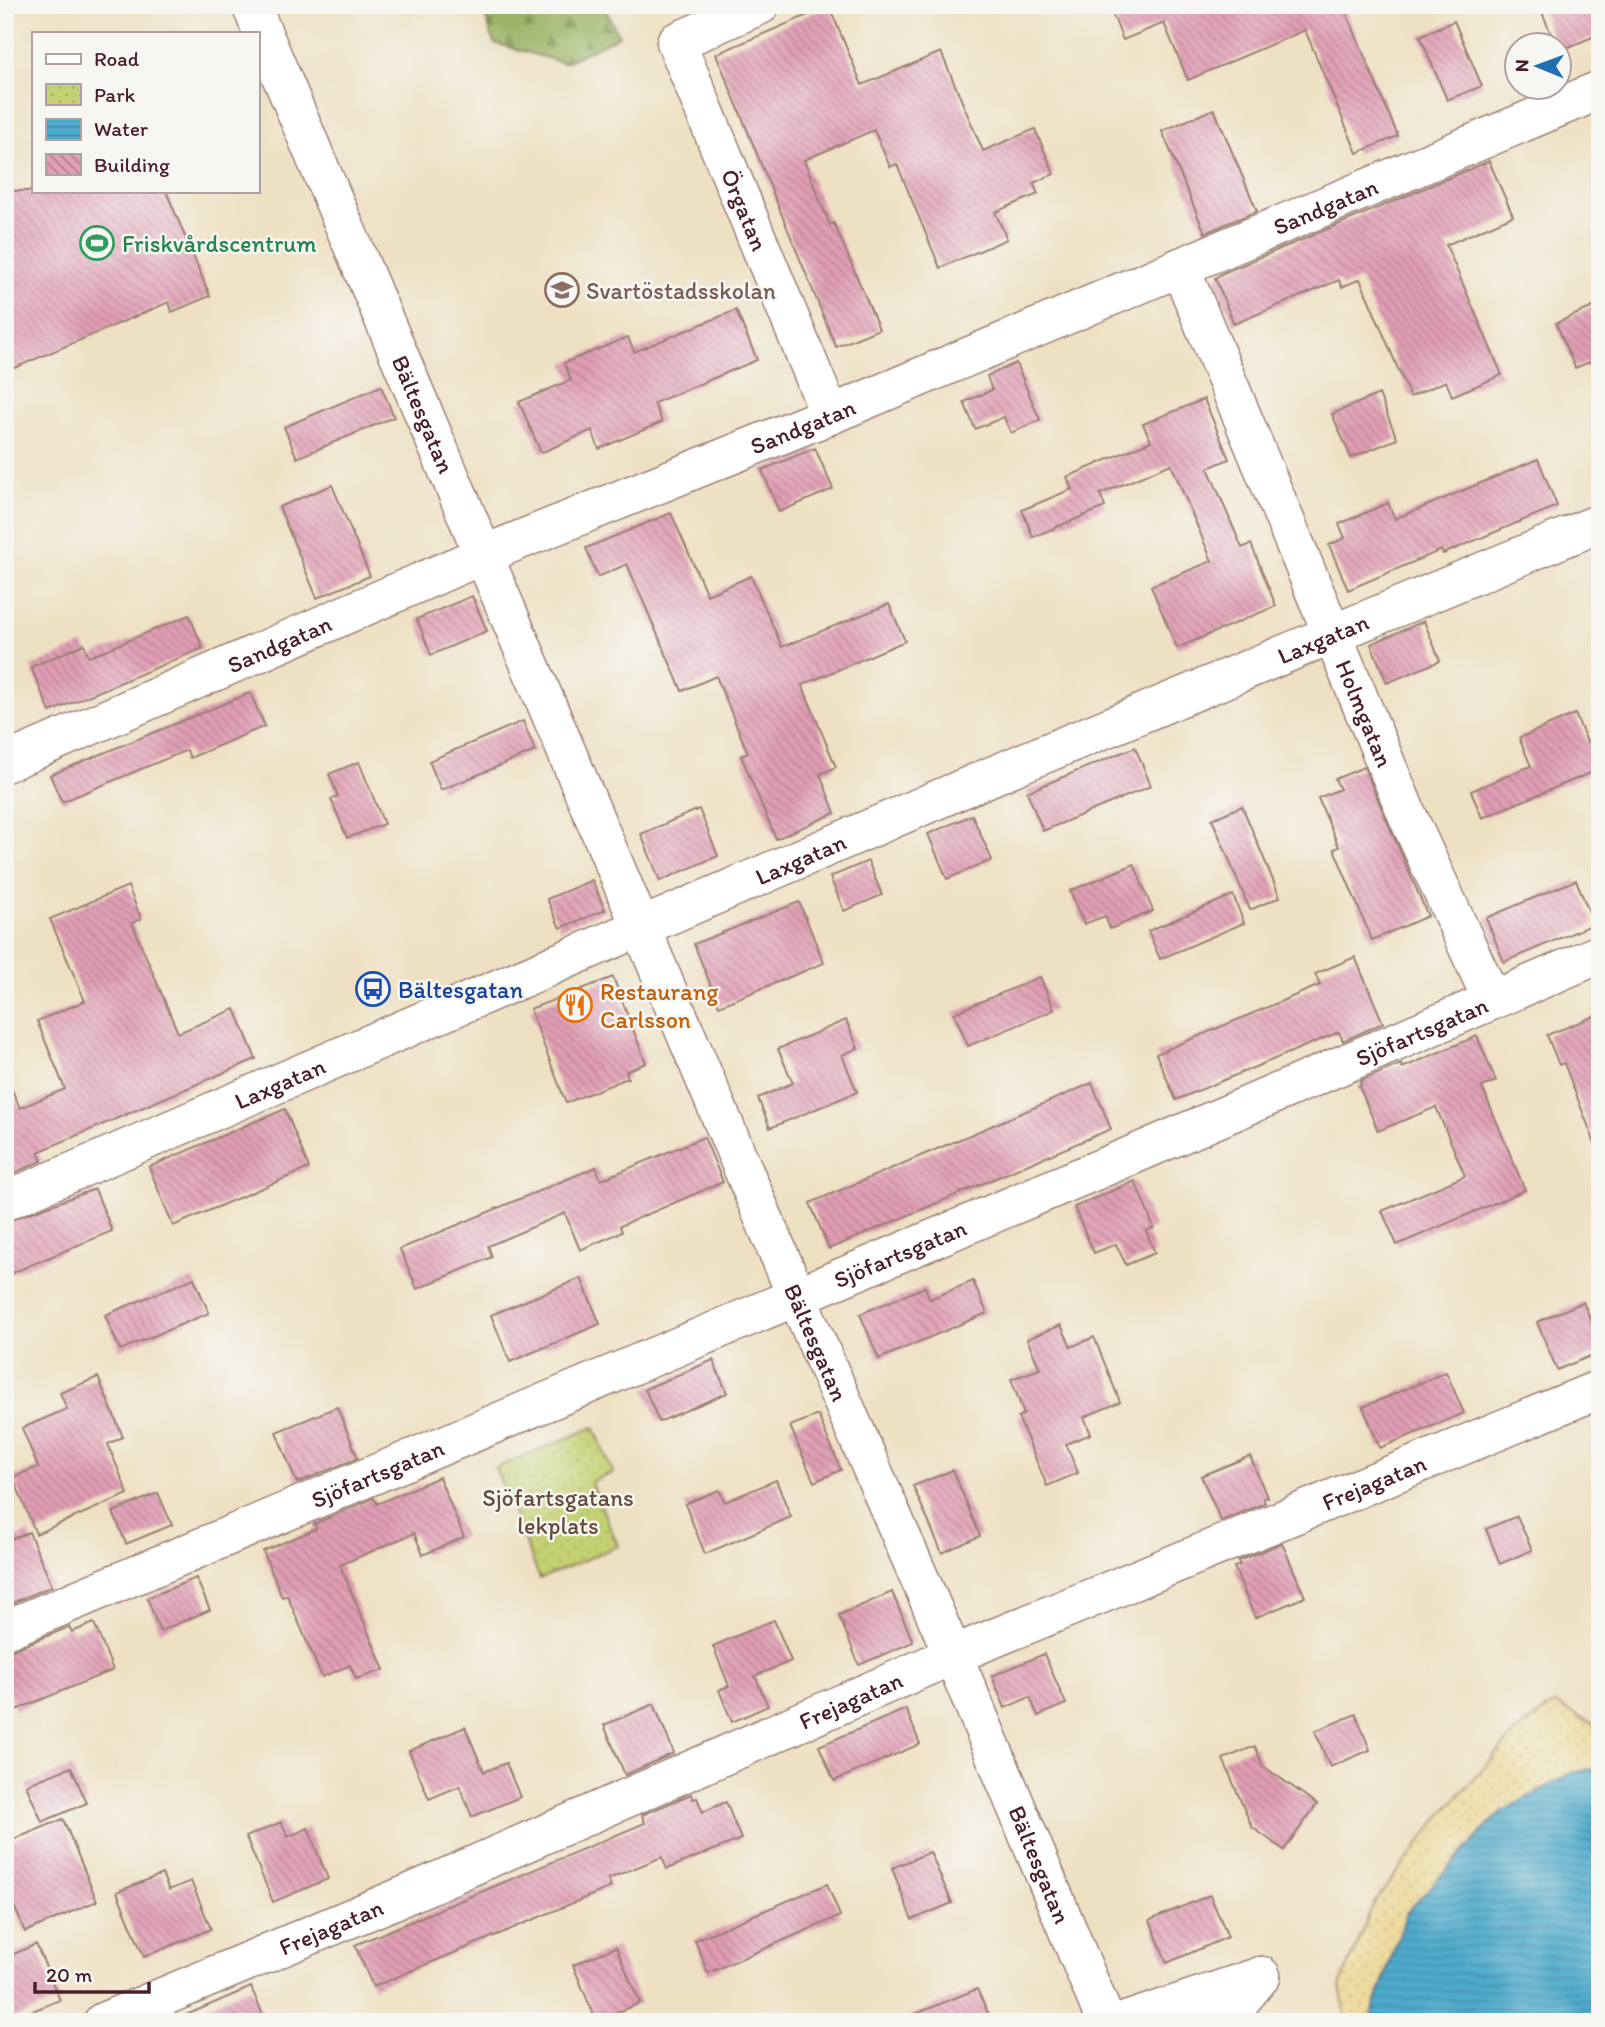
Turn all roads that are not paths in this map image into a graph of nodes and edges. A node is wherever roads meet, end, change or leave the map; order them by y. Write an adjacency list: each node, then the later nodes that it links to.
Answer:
1 (251, 5): 7 (street, Bältesgatan)
2 (760, 5): 5 (street, Örgatan)
3 (1600, 90): 4 (street, Sandgatan)
4 (1180, 267): 5 (street, Sandgatan); 8 (street, Holmgatan)
5 (830, 415): 7 (street, Sandgatan)
6 (1600, 523): 8 (street, Laxgatan)
7 (485, 554): 9 (street, Sandgatan); 10 (street, Bältesgatan)
8 (1333, 634): 10 (street, Laxgatan); 12 (street, Holmgatan)
9 (5, 763)
10 (642, 928): 13 (street, Laxgatan); 14 (street, Bältesgatan)
11 (1600, 954): 12 (street, Sjöfartsgatan)
12 (1492, 1000): 14 (street, Sjöfartsgatan)
13 (5, 1201)
14 (797, 1297): 16 (street, Sjöfartsgatan); 17 (street, Bältesgatan)
15 (1600, 1389): 17 (street, Frejagatan)
16 (5, 1630)
17 (953, 1655): 18 (street, Frejagatan); 19 (street, Bältesgatan)
18 (103, 2022)
19 (1106, 2022)
20 (1123, 2022): 21 (street)
21 (1223, 2022)

